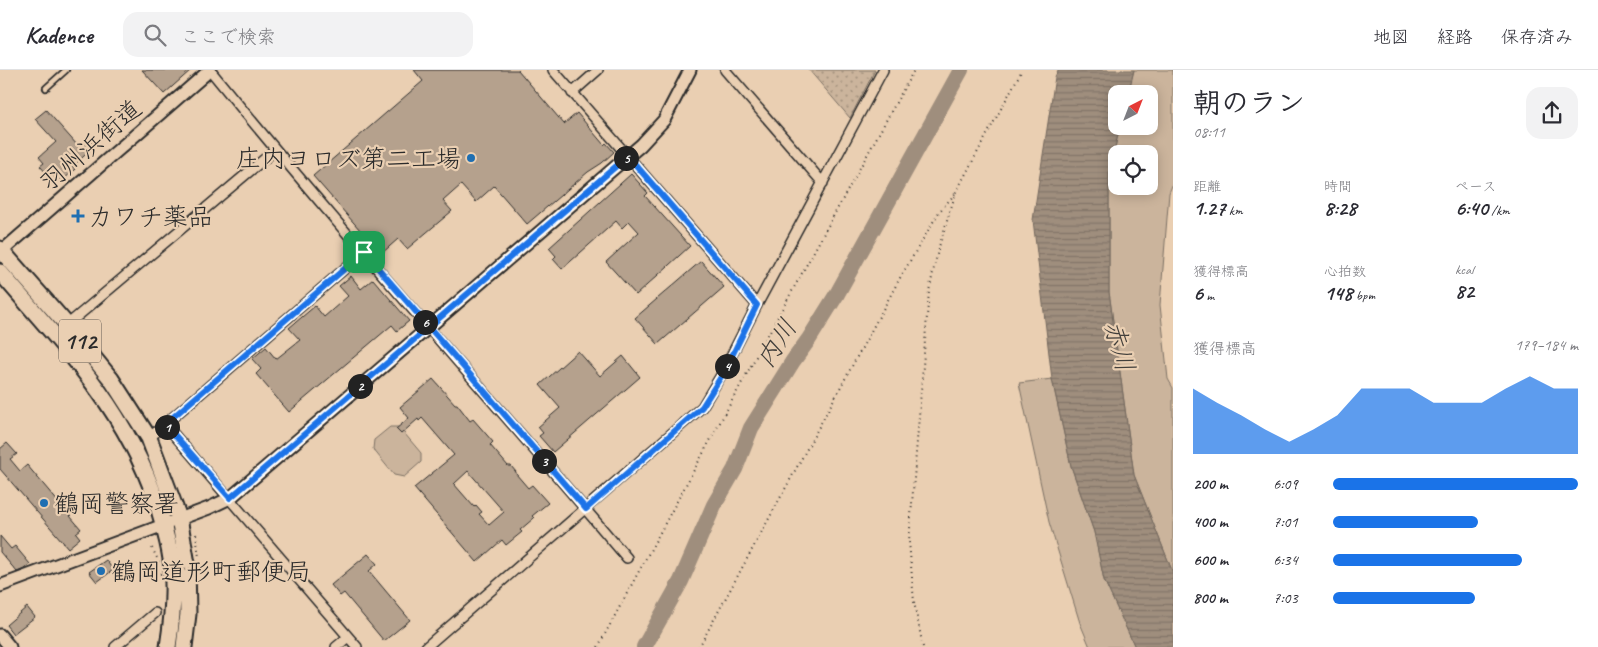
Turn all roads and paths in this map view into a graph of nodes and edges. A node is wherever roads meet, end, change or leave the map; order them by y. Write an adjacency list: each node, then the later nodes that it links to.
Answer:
1 (66, 70): 10 (lane)
2 (210, 70): 12 (street); 16 (street, 羽州浜街道)
3 (553, 70): 11 (street)
4 (598, 70): 11 (street)
5 (690, 70): 13 (street)
6 (725, 70): 14 (street)
7 (883, 70): 14 (street)
8 (914, 70): 46 (path)
9 (1022, 70): 15 (path)
10 (46, 88)
11 (572, 93): 13 (street)
12 (275, 150): 17 (street); 20 (street)
13 (628, 156): 19 (street); 21 (street)
14 (823, 183): 19 (street)
15 (956, 192): 47 (path); 48 (path)
16 (1, 251): 20 (highway, 112)
17 (364, 252): 21 (street); 22 (street)
18 (0, 272): 27 (highway, 112)
19 (757, 305): 25 (street)
20 (68, 326): 23 (highway, 112)
21 (429, 327): 24 (street); 25 (street)
22 (165, 424): 23 (street); 24 (street)
23 (149, 438): 26 (highway, 112)
24 (230, 498): 26 (street); 38 (street)
25 (586, 509): 30 (street); 45 (street)
26 (179, 518): 27 (street); 42 (highway, 112)
27 (163, 524): 35 (street); 41 (highway, 112)
28 (196, 534): 31 (path)
29 (152, 548): 32 (path)
30 (627, 558)
31 (199, 559)
32 (159, 563)
33 (200, 567): 34 (path, bridge)
34 (160, 569)
35 (0, 586)
36 (155, 613): 40 (street)
37 (0, 635): 39 (street)
38 (348, 637): 43 (street); 44 (street)
39 (10, 647)
40 (115, 647)
41 (168, 647)
42 (184, 647)
43 (336, 647)
44 (357, 647)
45 (426, 647)
46 (598, 647)
47 (699, 647)
48 (923, 647)

